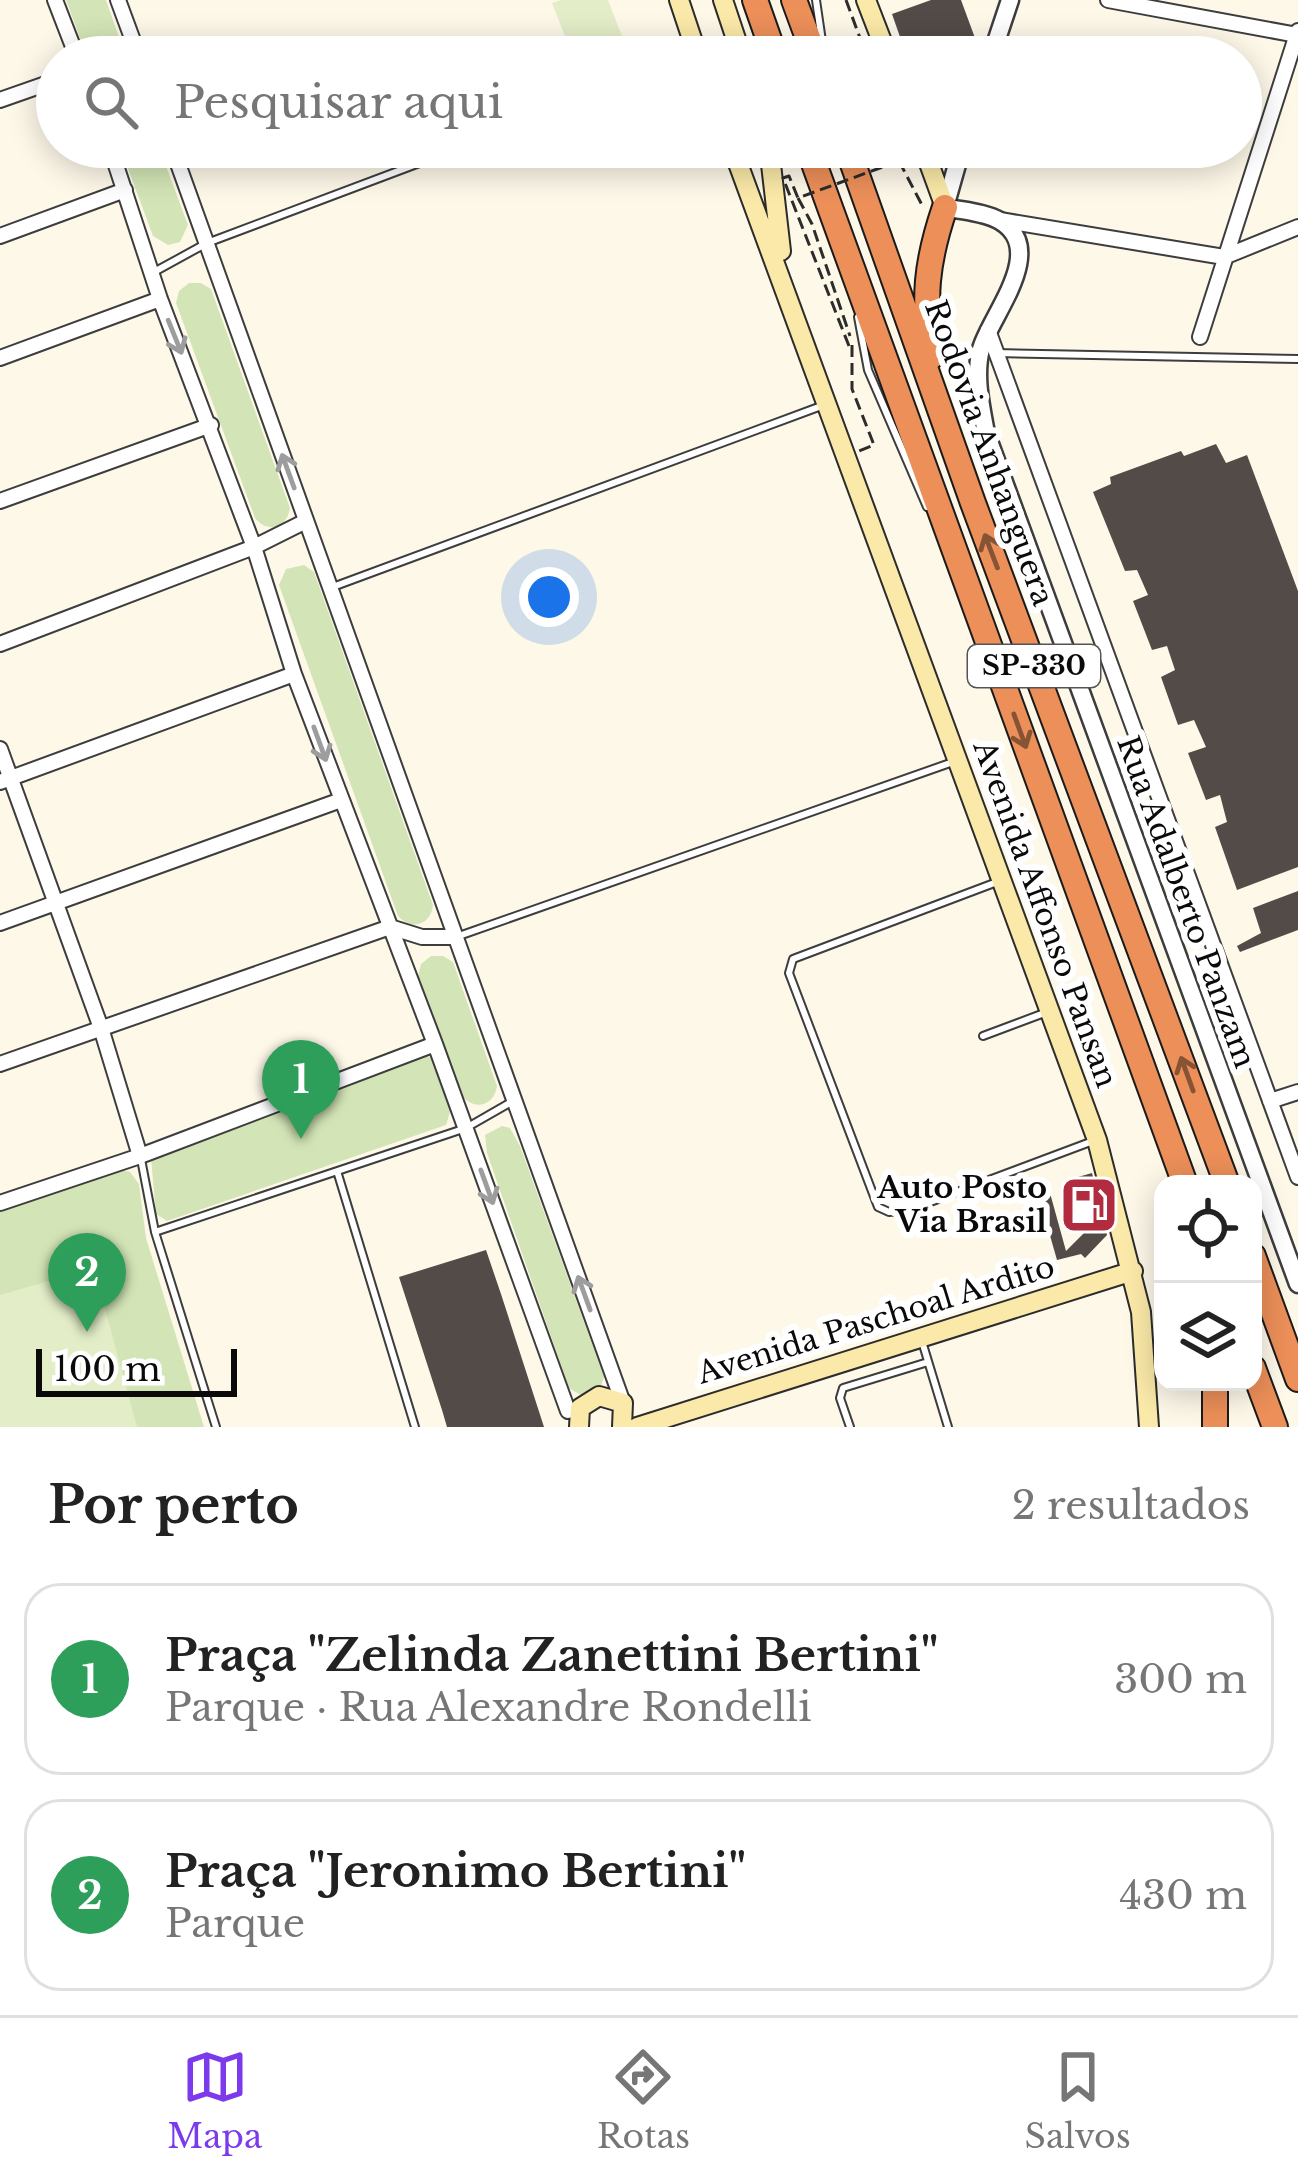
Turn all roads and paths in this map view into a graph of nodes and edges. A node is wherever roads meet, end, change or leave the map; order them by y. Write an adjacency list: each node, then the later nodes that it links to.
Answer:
1 (55, 0): 13 (street)
2 (118, 0): 14 (street)
3 (679, 0): 15 (main road)
4 (723, 0): 16 (main road)
5 (755, 0): 17 (highway)
6 (794, 0): 18 (highway)
7 (816, 0): 19 (lane)
8 (846, 0): 20 (path)
9 (866, 0): 21 (main road)
10 (1010, 0): 22 (street)
11 (1108, 0): 12 (street)
12 (1298, 33): 25 (street)
13 (69, 36)
14 (131, 36)
15 (691, 36)
16 (730, 36)
17 (768, 36)
18 (807, 36)
19 (822, 36)
20 (860, 36)
21 (880, 36)
22 (998, 36)
23 (36, 87): 24 (street)
24 (0, 100)
25 (1262, 141)
26 (117, 168): 39 (street)
27 (180, 168): 45 (street)
28 (406, 168): 45 (lane)
29 (740, 168): 48 (main road, Avenida Affonso Pansan)
30 (771, 168): 48 (main road, Avenida Affonso Pansan)
31 (816, 168): 88 (highway, SP-330, one-way to 88)
32 (854, 168): 61 (highway, Rodovia Anhanguera / SP-330)
33 (879, 168): 40 (path, bridge)
34 (904, 168): 38 (path)
35 (930, 168): 41 (main road)
36 (956, 168): 41 (street)
37 (1253, 168): 46 (street)
38 (916, 187)
39 (125, 190): 44 (street); 47 (street)
40 (798, 197): 52 (path); 52 (path, bridge)
41 (945, 208): 42 (street); 61 (highway)
42 (998, 220): 46 (street); 50 (street, Rua Adalberto Panzam)
43 (1298, 226): 46 (street)
44 (0, 236)
45 (207, 243): 47 (lane); 62 (street, one-way to 45)
46 (1223, 257): 51 (street)
47 (151, 274): 49 (street)
48 (789, 297): 57 (main road, Avenida Affonso Pansan)
49 (160, 299): 54 (street); 58 (street, one-way to 58)
50 (988, 330): 53 (street); 95 (street, Rua Adalberto Panzam)
51 (1200, 338)
52 (849, 346): 56 (path); 59 (path)
53 (996, 352): 55 (lane); 83 (street)
54 (0, 358)
55 (1298, 359)
56 (859, 369)
57 (828, 404): 59 (main road, Avenida Affonso Pansan); 64 (lane)
58 (211, 425): 60 (street); 63 (street)
59 (846, 456): 68 (main road, Avenida Affonso Pansan)
60 (0, 501)
61 (973, 503): 89 (highway, Rodovia Anhanguera / SP-330, one-way to 61)
62 (306, 521): 63 (street); 64 (street)
63 (254, 547): 65 (street); 66 (street)
64 (329, 588): 75 (street)
65 (0, 644)
66 (294, 674): 69 (street); 70 (street, one-way to 70)
67 (0, 748): 69 (street)
68 (956, 761): 71 (main road, Avenida Affonso Pansan); 75 (lane)
69 (5, 780): 72 (street)
70 (340, 800): 72 (street); 74 (street)
71 (1000, 880): 76 (main road, Avenida Affonso Pansan); 85 (lane)
72 (57, 902): 73 (street); 77 (street)
73 (0, 923)
74 (390, 927): 75 (street); 77 (street); 79 (street)
75 (455, 937): 82 (street)
76 (1049, 1012): 78 (lane); 85 (main road, Avenida Affonso Pansan)
77 (101, 1028): 80 (street); 86 (street)
78 (983, 1036)
79 (435, 1044): 84 (street); 86 (street)
80 (0, 1064)
81 (1298, 1092): 83 (street)
82 (513, 1101): 84 (lane); 101 (street, one-way to 82)
83 (1270, 1101): 90 (street)
84 (466, 1128): 87 (lane); 103 (street, one-way to 103)
85 (1096, 1140): 93 (main road, Avenida Affonso Pansan)
86 (140, 1156): 91 (street); 92 (lane)
87 (337, 1171): 92 (lane); 105 (lane)
88 (1182, 1175)
89 (1224, 1175)
90 (1298, 1177)
91 (0, 1203)
92 (155, 1232): 104 (lane)
93 (1133, 1271): 96 (main road, Avenida Paschoal Ardito); 110 (main road, Avenida Affonso Pansan)
94 (1262, 1281): 98 (highway)
95 (1298, 1284)
96 (921, 1337): 97 (lane); 102 (main road, Avenida Paschoal Ardito)
97 (928, 1362): 108 (lane); 109 (lane)
98 (1298, 1379)
99 (1215, 1391): 111 (highway)
100 (1262, 1391): 112 (highway)
101 (623, 1403): 102 (main road); 103 (main road); 106 (main road)
102 (700, 1407): 107 (main road, Avenida Paschoal Ardito)
103 (573, 1420)
104 (216, 1427)
105 (415, 1427)
106 (622, 1427)
107 (637, 1427)
108 (850, 1427)
109 (948, 1427)
110 (1149, 1427)
111 (1215, 1427)
112 (1275, 1427)

